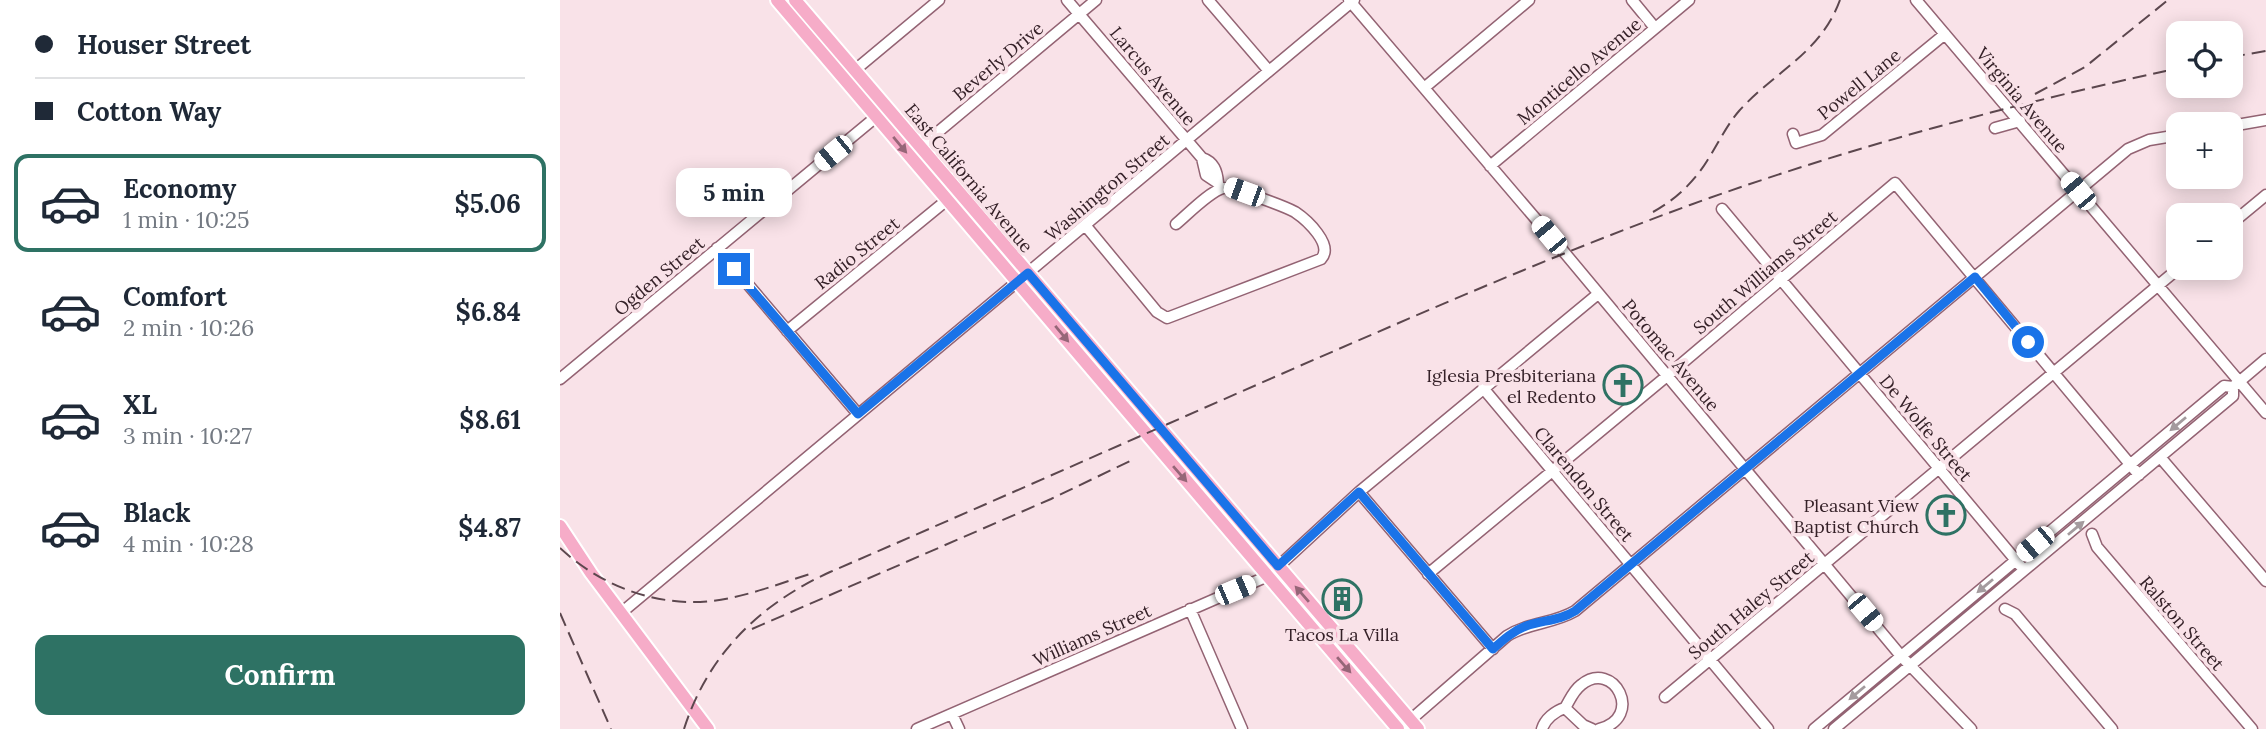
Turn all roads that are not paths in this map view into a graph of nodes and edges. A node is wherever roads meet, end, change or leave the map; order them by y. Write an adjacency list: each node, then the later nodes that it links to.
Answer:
1 (777, 0): 16 (main road, East California Avenue)
2 (789, 0): 14 (main road)
3 (795, 0): 14 (main road, East California Avenue)
4 (939, 0): 18 (street)
5 (1067, 0): 13 (street, Larcus Avenue)
6 (1096, 0): 13 (street, Beverly Drive)
7 (1208, 0): 19 (street)
8 (1530, 0): 20 (street)
9 (1632, 0): 15 (street)
10 (1689, 0): 15 (street, Monticello Avenue)
11 (1916, 0): 17 (street, Virginia Avenue)
12 (1351, 1): 19 (street, Washington Street); 20 (street, Potomac Avenue)
13 (1079, 14): 28 (street, Larcus Avenue); 29 (street, Beverly Drive)
14 (818, 26): 18 (main road, East California Avenue)
15 (1655, 27): 30 (street, Monticello Avenue)
16 (804, 32): 18 (main road); 21 (main road, East California Avenue)
17 (1945, 34): 23 (street, Virginia Avenue); 26 (street, Powell Lane)
18 (855, 70): 29 (main road, East California Avenue)
19 (1269, 71): 28 (street, Washington Street)
20 (1424, 88): 30 (street, Potomac Avenue)
21 (876, 117): 34 (main road, East California Avenue, one-way to 34); 39 (street, Ogden Street)
22 (2266, 120): 24 (street)
23 (2020, 121): 25 (street); 32 (street, Virginia Avenue)
24 (2243, 124)
25 (1995, 128)
26 (1793, 134)
27 (2166, 138): 32 (street)
28 (1187, 140): 31 (street, Larcus Avenue); 38 (street, Washington Street)
29 (920, 147): 40 (main road, East California Avenue)
30 (1490, 166): 46 (street, Potomac Avenue)
31 (1219, 186): 37 (street); 38 (street)
32 (2078, 191): 41 (street); 45 (street, Virginia Avenue)
33 (2266, 195): 36 (street)
34 (947, 200): 44 (main road, East California Avenue); 47 (street, Radio Street)
35 (1722, 209): 42 (street, De Wolfe Street)
36 (2243, 214)
37 (1176, 224)
38 (1085, 225): 40 (street, Washington Street)
39 (717, 248): 47 (street); 52 (street, Ogden Street)
40 (1028, 273): 44 (street, Washington Street); 69 (main road, East California Avenue)
41 (1975, 277): 42 (street, South Williams Street); 49 (street); 50 (street)
42 (1781, 279): 50 (street, De Wolfe Street); 51 (street, South Williams Street)
43 (2166, 279): 45 (street, South Haley Street)
44 (1017, 282): 56 (street, Washington Street); 72 (main road, East California Avenue, one-way to 72)
45 (2158, 285): 49 (street, South Haley Street); 53 (street, Virginia Avenue)
46 (1598, 294): 51 (street, Potomac Avenue); 54 (street, Williams Street)
47 (787, 331): 56 (street)
48 (2266, 359): 53 (street)
49 (2054, 372): 58 (street); 59 (street, South Haley Street)
50 (1860, 373): 59 (street, De Wolfe Street); 60 (street)
51 (1667, 376): 60 (street, Potomac Avenue); 61 (street, South Williams Street)
52 (560, 379)
53 (2236, 384): 55 (street, Virginia Avenue); 57 (street); 58 (street, one-way to 58)
54 (1483, 388): 61 (street, Clarendon Street); 63 (street, Williams Street)
55 (2266, 412)
56 (858, 414): 76 (street, Washington Street)
57 (2160, 457): 62 (street); 73 (street)
58 (2130, 464): 62 (street); 66 (street)
59 (1939, 468): 66 (street, De Wolfe Street); 67 (street, South Haley Street)
60 (1746, 469): 67 (street, Potomac Avenue); 68 (street)
61 (1552, 470): 68 (street, Clarendon Street); 71 (street, South Williams Street)
62 (2139, 475): 70 (street, one-way to 62)
63 (1359, 492): 69 (street, Williams Street); 71 (street)
64 (560, 526): 76 (main road)
65 (2092, 534): 98 (street, Ralston Street)
66 (2016, 560): 70 (street, De Wolfe Street); 78 (street, one-way to 78)
67 (1825, 564): 78 (street, Potomac Avenue); 79 (street, South Haley Street)
68 (1631, 565): 77 (street); 79 (street, Clarendon Street)
69 (1278, 566): 72 (street, Williams Street); 85 (main road, East California Avenue, one-way to 69)
70 (2025, 570): 80 (street)
71 (1428, 573): 77 (street)
72 (1268, 576): 74 (street, Williams Street); 85 (main road, East California Avenue, one-way to 85)
73 (2266, 581)
74 (1190, 609): 83 (street, Williams Street); 89 (street)
75 (2005, 609): 97 (street)
76 (621, 612): 86 (main road)
77 (1493, 649): 85 (street)
78 (1901, 656): 80 (street, Potomac Avenue); 84 (street, one-way to 84)
79 (1710, 660): 81 (street, South Haley Street); 93 (street, Clarendon Street)
80 (1910, 666): 95 (street); 96 (street, Potomac Avenue)
81 (1665, 697)
82 (1565, 708): 90 (street); 91 (street); 92 (street)
83 (952, 714): 87 (street, Williams Street); 88 (street)
84 (1827, 718): 94 (street); 95 (street)
85 (1406, 727)
86 (708, 729)
87 (917, 729)
88 (959, 729)
89 (1242, 729)
90 (1542, 729)
91 (1592, 729)
92 (1600, 729)
93 (1768, 729)
94 (1814, 729)
95 (1835, 729)
96 (1971, 729)
97 (2112, 729)
98 (2252, 729)

